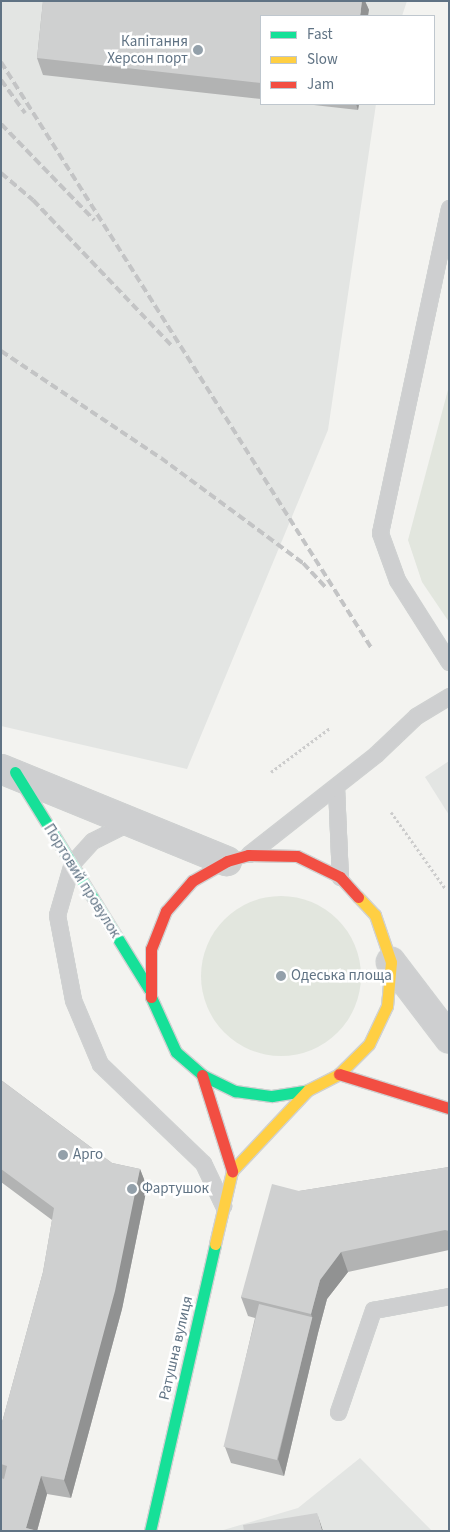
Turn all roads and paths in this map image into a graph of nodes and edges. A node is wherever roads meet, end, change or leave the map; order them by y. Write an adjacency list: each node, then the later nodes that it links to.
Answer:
1 (449, 208): 2 (lane)
2 (449, 662)
3 (449, 696): 7 (lane)
4 (330, 728): 6 (path)
5 (8, 771): 9 (street, Портовий провулок); 11 (street, Портовий провулок)
6 (271, 772)
7 (336, 787): 10 (lane); 12 (lane)
8 (392, 812): 13 (path)
9 (134, 820): 10 (street, Портовий провулок); 11 (lane)
10 (237, 858): 12 (street); 15 (street)
11 (72, 863): 15 (street, Портовий провулок); 22 (lane)
12 (340, 876): 14 (street)
13 (445, 888)
14 (390, 962): 16 (street); 17 (street)
15 (149, 989): 18 (street)
16 (449, 1038)
17 (339, 1074): 19 (street); 20 (street)
18 (202, 1075): 19 (street); 21 (street)
19 (308, 1090): 21 (street)
20 (449, 1108)
21 (232, 1171): 22 (street, Ратушна вулиця)
22 (224, 1206): 25 (street, Ратушна вулиця)
23 (449, 1296): 24 (lane)
24 (338, 1412)
25 (150, 1531)

